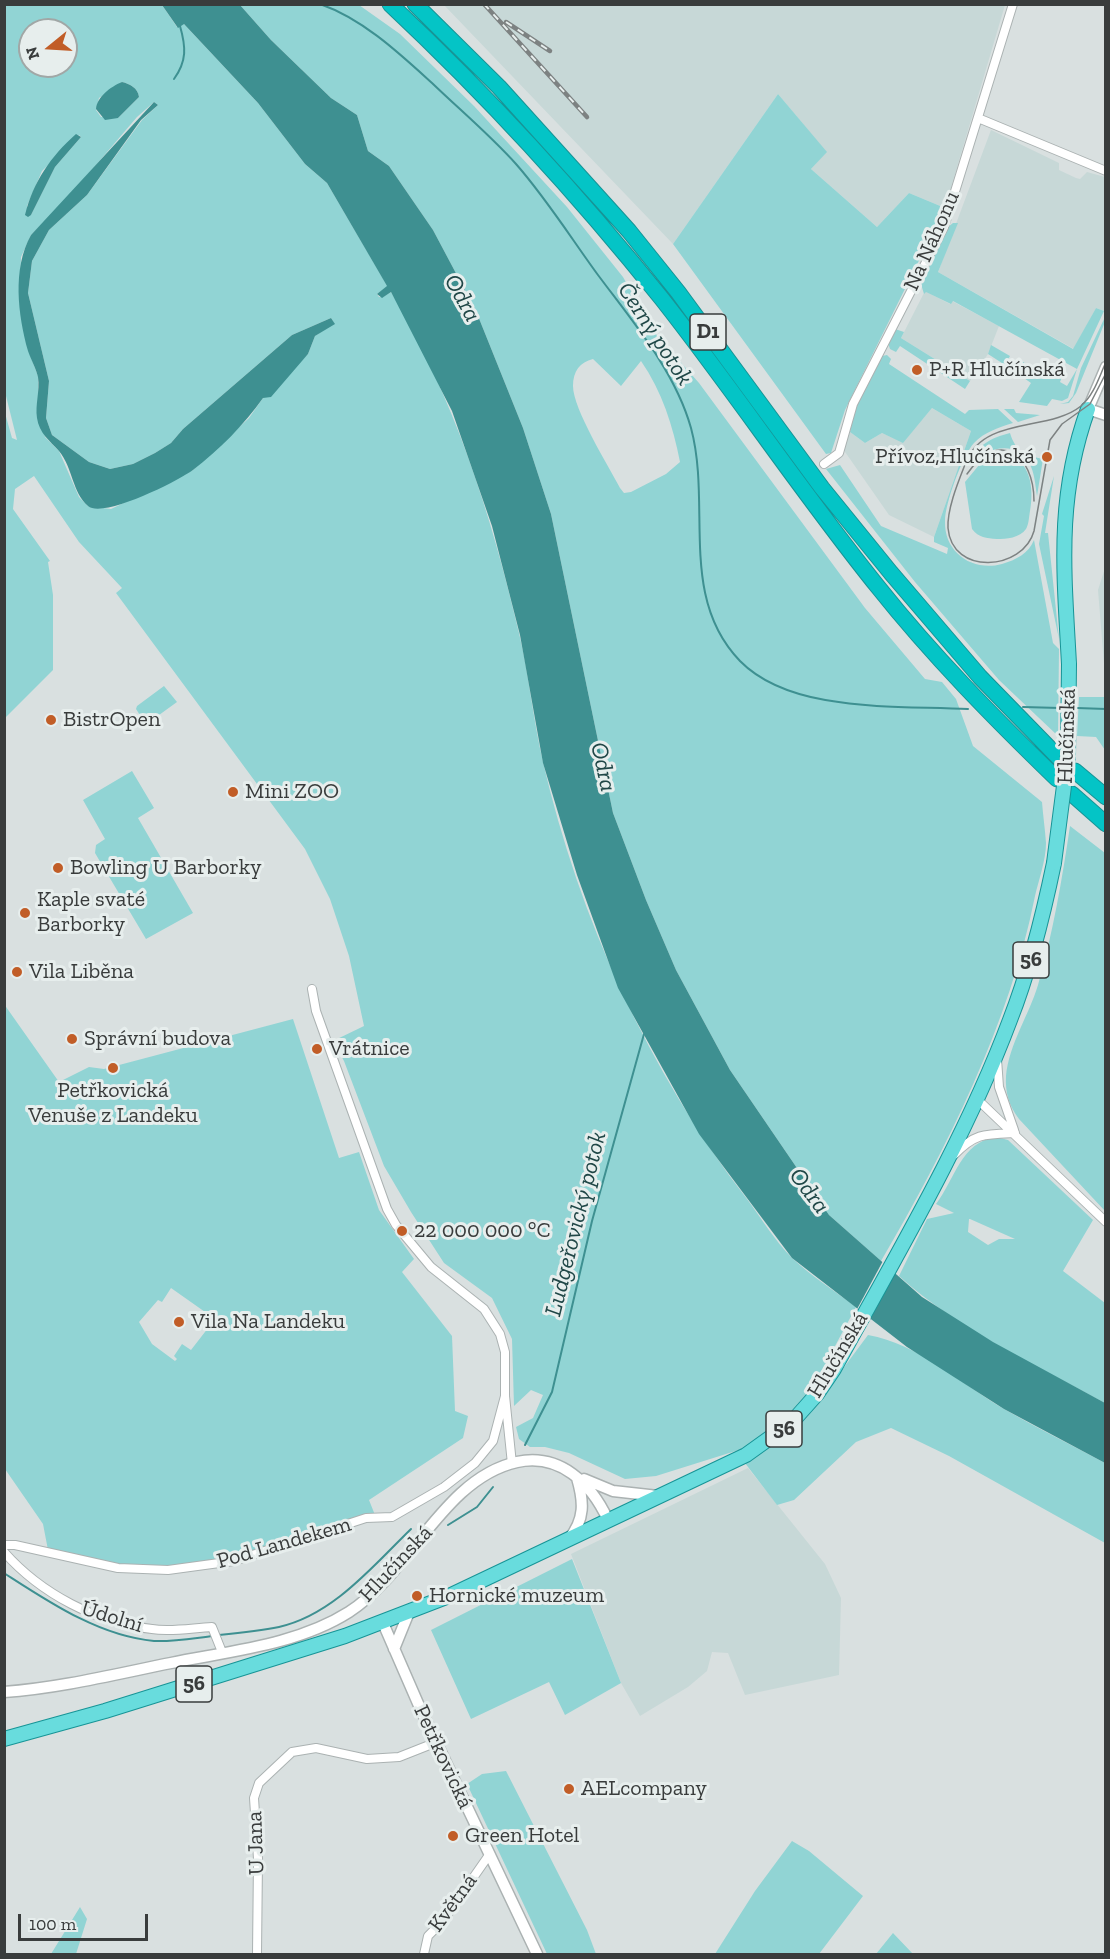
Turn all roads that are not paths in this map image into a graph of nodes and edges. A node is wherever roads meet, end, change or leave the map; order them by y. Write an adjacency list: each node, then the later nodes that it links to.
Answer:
1 (390, 4): 11 (highway, D1)
2 (415, 4): 10 (highway, D1)
3 (1013, 4): 4 (street, Na Náhonu)
4 (978, 118): 5 (street); 9 (street, Na Náhonu)
5 (1106, 171)
6 (1106, 367): 7 (street, Hlučínská)
7 (1088, 409): 8 (street); 17 (main road, Hlučínská / 56, bridge)
8 (1106, 416)
9 (824, 464)
10 (1058, 757)
11 (1057, 779)
12 (1106, 793): 14 (highway)
13 (1072, 794): 15 (highway)
14 (1106, 798)
15 (1106, 824)
16 (312, 989): 22 (street, Pod Landekem)
17 (997, 1054): 18 (main road, Hlučínská / 56); 19 (street)
18 (977, 1099): 19 (street); 20 (main road, Hlučínská / 56)
19 (1015, 1133): 20 (street); 21 (street)
20 (942, 1166): 25 (main road, Hlučínská / 56)
21 (1106, 1222)
22 (505, 1396): 23 (street, Pod Landekem); 28 (street, Pod Landekem)
23 (512, 1464): 24 (street, Hlučínská); 33 (street, Hlučínská)
24 (576, 1475): 25 (street); 26 (street, Hlučínská); 27 (street)
25 (661, 1496): 26 (main road, Hlučínská / 56)
26 (608, 1520): 27 (main road, Hlučínská / 56)
27 (568, 1540): 30 (main road, Hlučínská / 56)
28 (4, 1545)
29 (4, 1552): 33 (street, Údolní)
30 (409, 1612): 31 (main road, 56); 32 (street)
31 (383, 1623): 32 (street, Petřkovická); 35 (main road, 56)
32 (394, 1649): 36 (street, Petřkovická)
33 (222, 1652): 34 (street, Hlučínská)
34 (4, 1692)
35 (4, 1739)
36 (437, 1742): 37 (street, Petřkovická); 38 (street, U Jana)
37 (489, 1855): 39 (street, Květná); 40 (street, Petřkovická)
38 (257, 1954)
39 (424, 1954)
40 (537, 1954)

